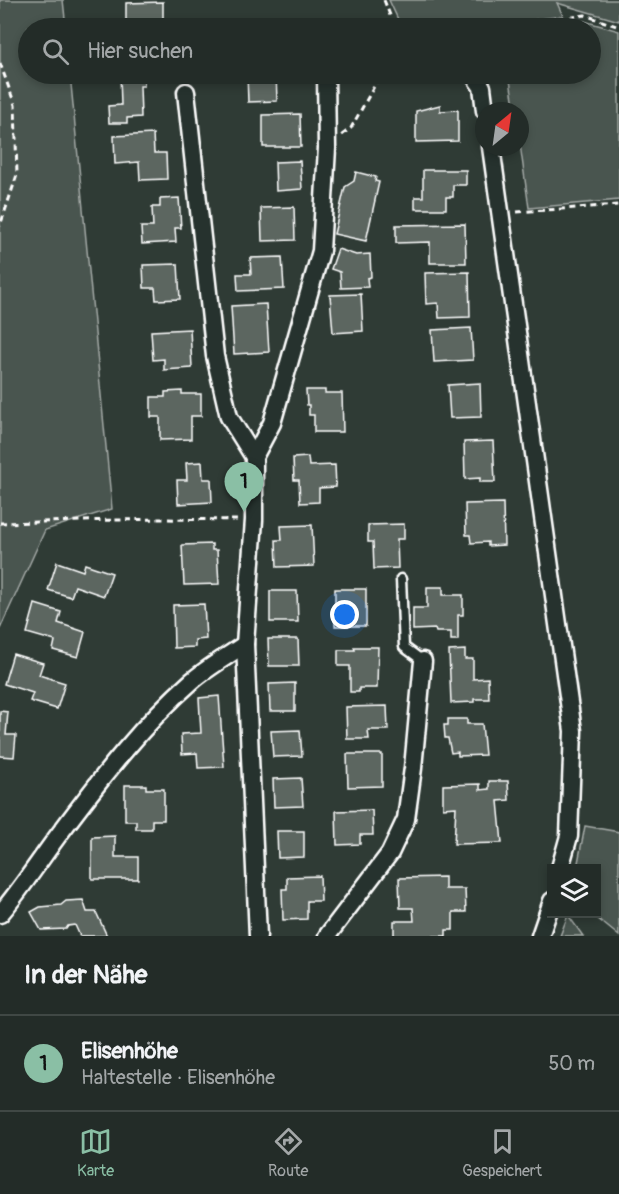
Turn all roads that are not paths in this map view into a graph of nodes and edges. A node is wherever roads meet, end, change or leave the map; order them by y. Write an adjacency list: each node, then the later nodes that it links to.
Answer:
1 (326, 84): 6 (street)
2 (480, 84): 4 (street)
3 (186, 92): 6 (street)
4 (484, 102)
5 (492, 156): 10 (street)
6 (254, 457): 8 (street)
7 (401, 579): 9 (lane)
8 (245, 644): 11 (street); 13 (street)
9 (423, 661): 14 (street)
10 (561, 864)
11 (0, 914)
12 (547, 916): 15 (street)
13 (258, 936)
14 (327, 936)
15 (540, 936)

